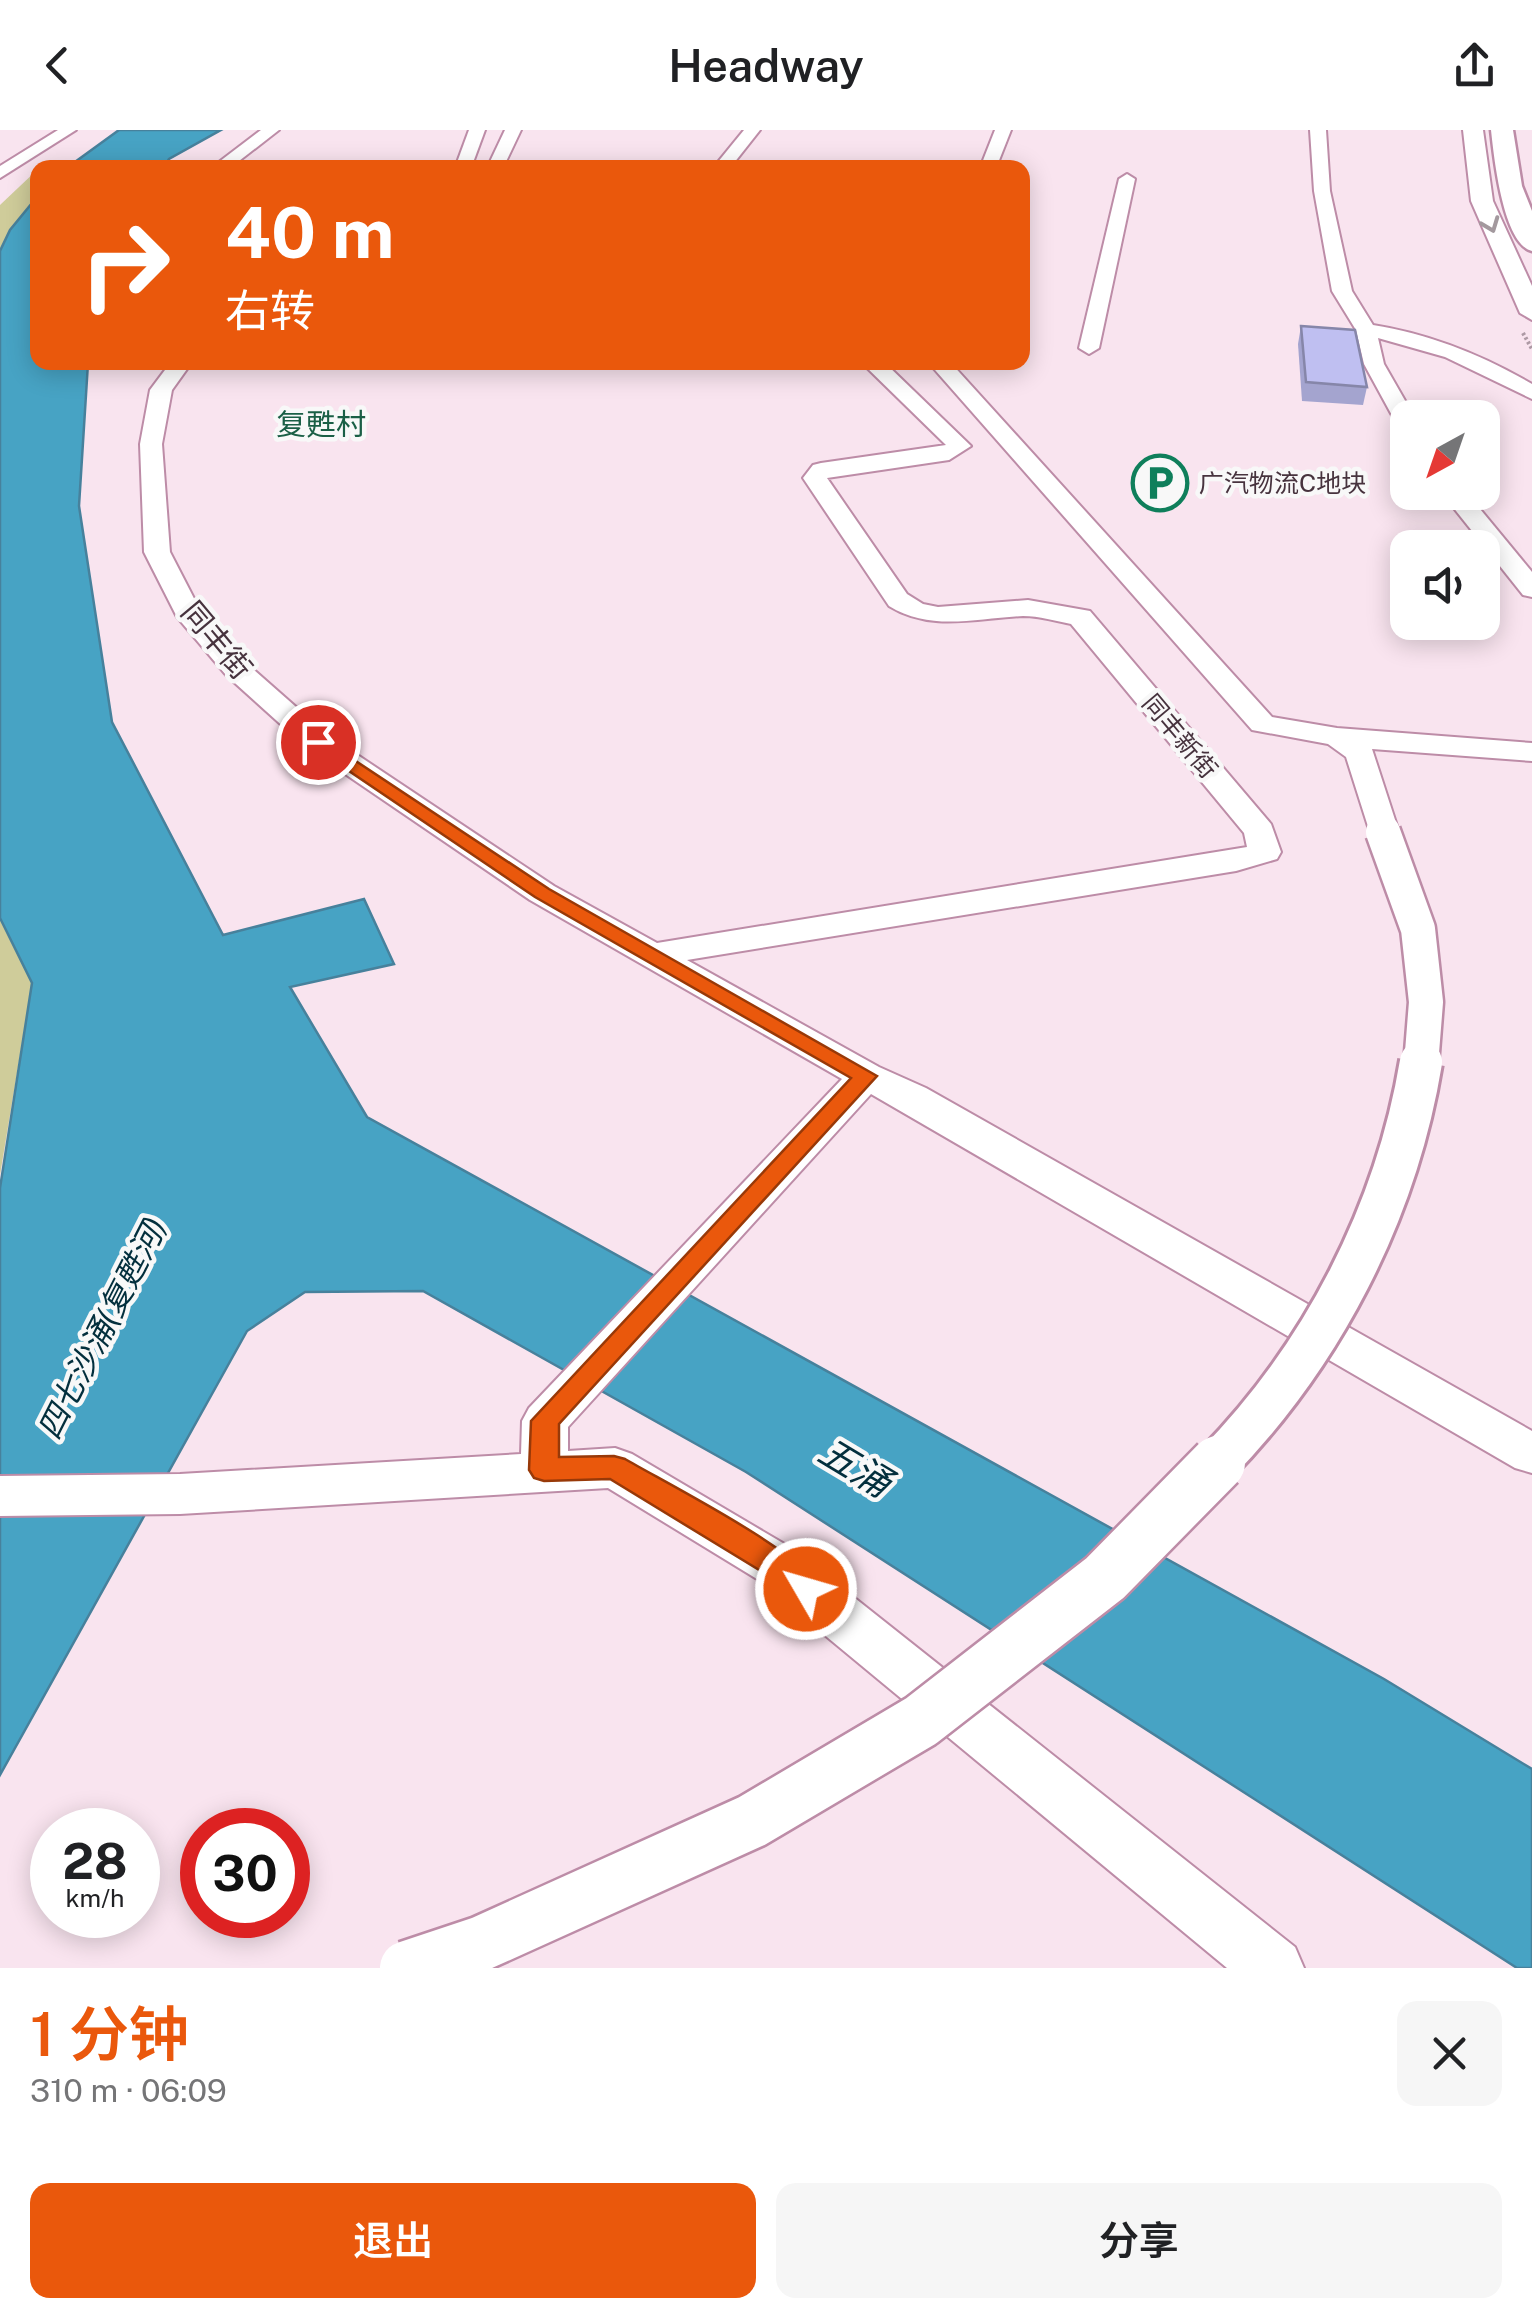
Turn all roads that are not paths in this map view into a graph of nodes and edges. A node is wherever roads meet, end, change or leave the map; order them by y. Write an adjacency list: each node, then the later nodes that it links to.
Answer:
1 (68, 130): 15 (street)
2 (271, 130): 10 (street)
3 (477, 130): 11 (street)
4 (513, 130): 12 (street)
5 (752, 130): 13 (street)
6 (1003, 130): 14 (street)
7 (1318, 130): 20 (street)
8 (1502, 130): 17 (highway)
9 (1473, 136): 17 (highway); 19 (main road, one-way to 19)
10 (230, 160)
11 (466, 160)
12 (499, 160)
13 (728, 160)
14 (991, 160)
15 (0, 172)
16 (1127, 179): 21 (street)
17 (1510, 186): 18 (highway)
18 (1532, 244)
19 (1532, 313)
20 (1366, 330): 25 (street); 26 (street)
21 (1089, 348)
22 (176, 370): 31 (street, 同丰街)
23 (879, 370): 31 (street, 同丰新街)
24 (945, 370): 29 (street)
25 (1532, 394)
26 (1394, 400)
27 (1468, 510): 28 (street)
28 (1532, 590)
29 (1337, 738): 30 (street); 36 (street, bridge)
30 (1532, 752)
31 (656, 954): 32 (street, 同丰街)
32 (866, 1076): 33 (street); 34 (street, 同丰街)
33 (544, 1445): 35 (street); 37 (street)
34 (1532, 1454)
35 (0, 1496)
36 (407, 1968)
37 (1274, 1968)

